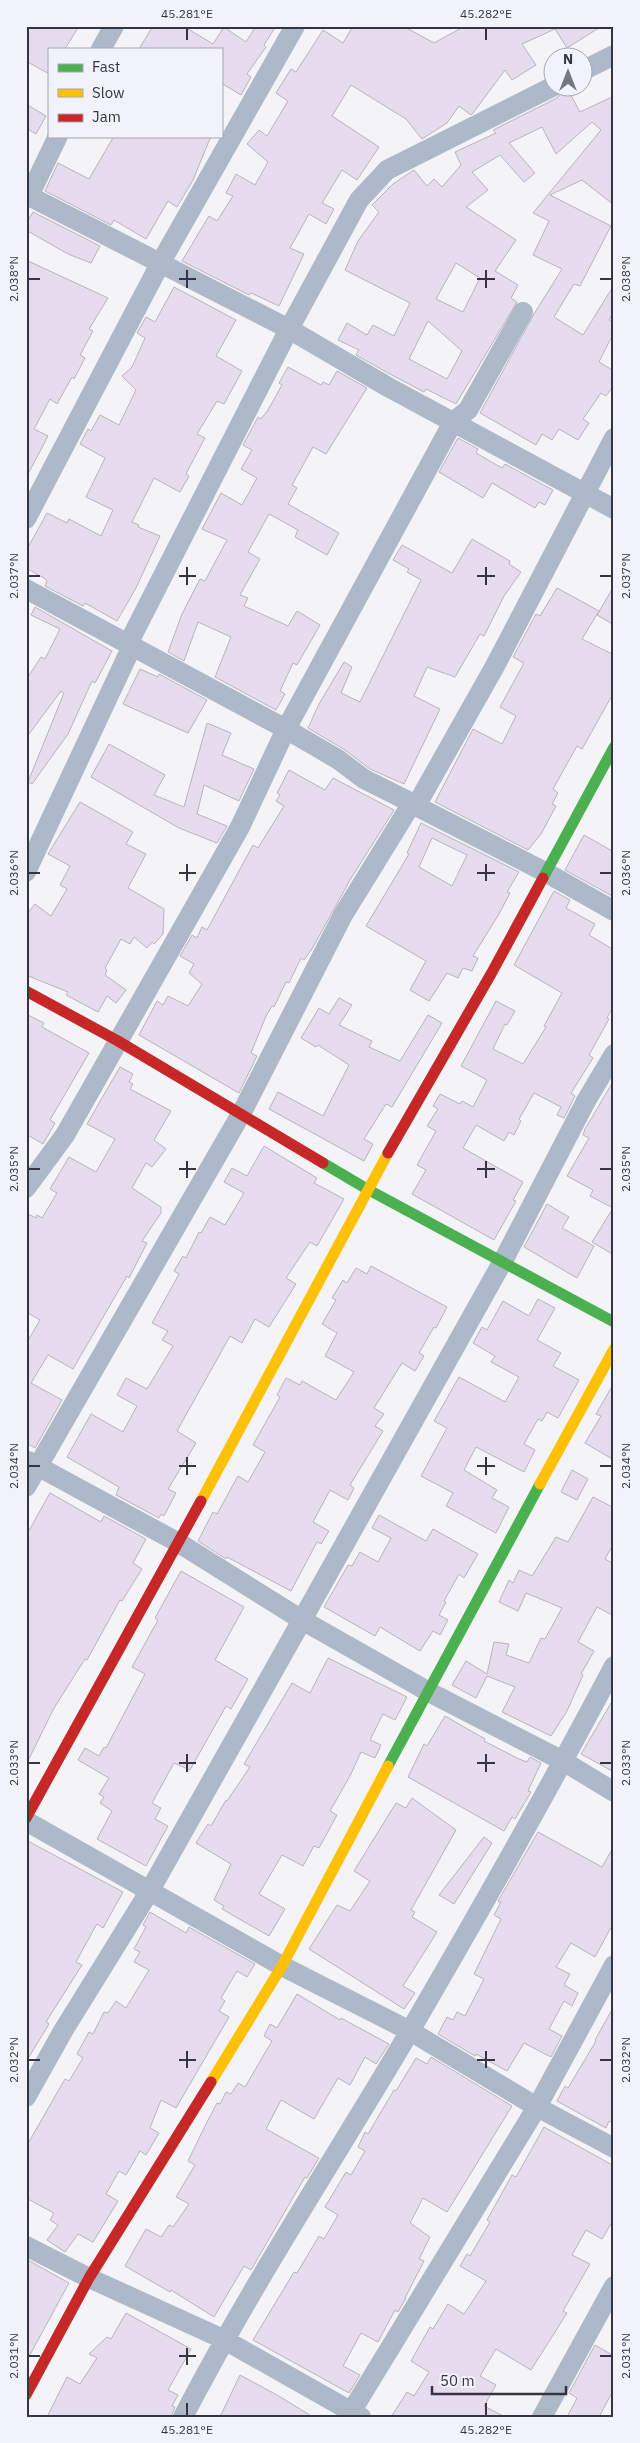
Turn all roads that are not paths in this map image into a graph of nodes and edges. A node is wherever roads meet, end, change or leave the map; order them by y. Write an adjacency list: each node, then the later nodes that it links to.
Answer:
1 (114, 26): 3 (street)
2 (295, 26): 9 (street)
3 (102, 48)
4 (614, 56): 5 (street)
5 (592, 67)
6 (542, 92): 11 (street)
7 (57, 138): 8 (street)
8 (27, 197): 9 (street)
9 (161, 262): 11 (street); 16 (street)
10 (523, 312): 12 (street)
11 (290, 329): 12 (street); 18 (street)
12 (453, 422): 14 (street); 19 (street)
13 (614, 438): 14 (street)
14 (585, 495): 15 (street); 21 (street)
15 (614, 509)
16 (26, 519)
17 (26, 588): 18 (street)
18 (130, 645): 19 (street); 22 (street)
19 (286, 729): 21 (street); 26 (street)
20 (614, 747): 23 (street)
21 (414, 804): 23 (street); 28 (street)
22 (26, 872)
23 (546, 873): 24 (street); 30 (street)
24 (614, 910)
25 (26, 991): 26 (street)
26 (118, 1041): 28 (street); 29 (street)
27 (614, 1054): 31 (street)
28 (241, 1114): 30 (street); 34 (street)
29 (26, 1188)
30 (367, 1189): 31 (street); 36 (street)
31 (503, 1261): 32 (street); 37 (street)
32 (614, 1322)
33 (614, 1349): 39 (street)
34 (32, 1463): 35 (street); 36 (street)
35 (26, 1487)
36 (179, 1543): 37 (street); 42 (street)
37 (302, 1620): 39 (street); 43 (street)
38 (614, 1666): 40 (street)
39 (429, 1692): 40 (street); 45 (street)
40 (563, 1761): 41 (street); 46 (street)
41 (614, 1792)
42 (26, 1820): 43 (street)
43 (149, 1892): 45 (street); 47 (street)
44 (614, 1965): 48 (street)
45 (282, 1966): 46 (street); 51 (street)
46 (410, 2031): 48 (street); 53 (street)
47 (26, 2097)
48 (537, 2106): 49 (street); 55 (street)
49 (614, 2148)
50 (26, 2246): 51 (street)
51 (89, 2278): 53 (street); 54 (street)
52 (614, 2286): 57 (street)
53 (224, 2339): 55 (street); 56 (street)
54 (26, 2395)
55 (354, 2415)
56 (182, 2417)
57 (542, 2417)

